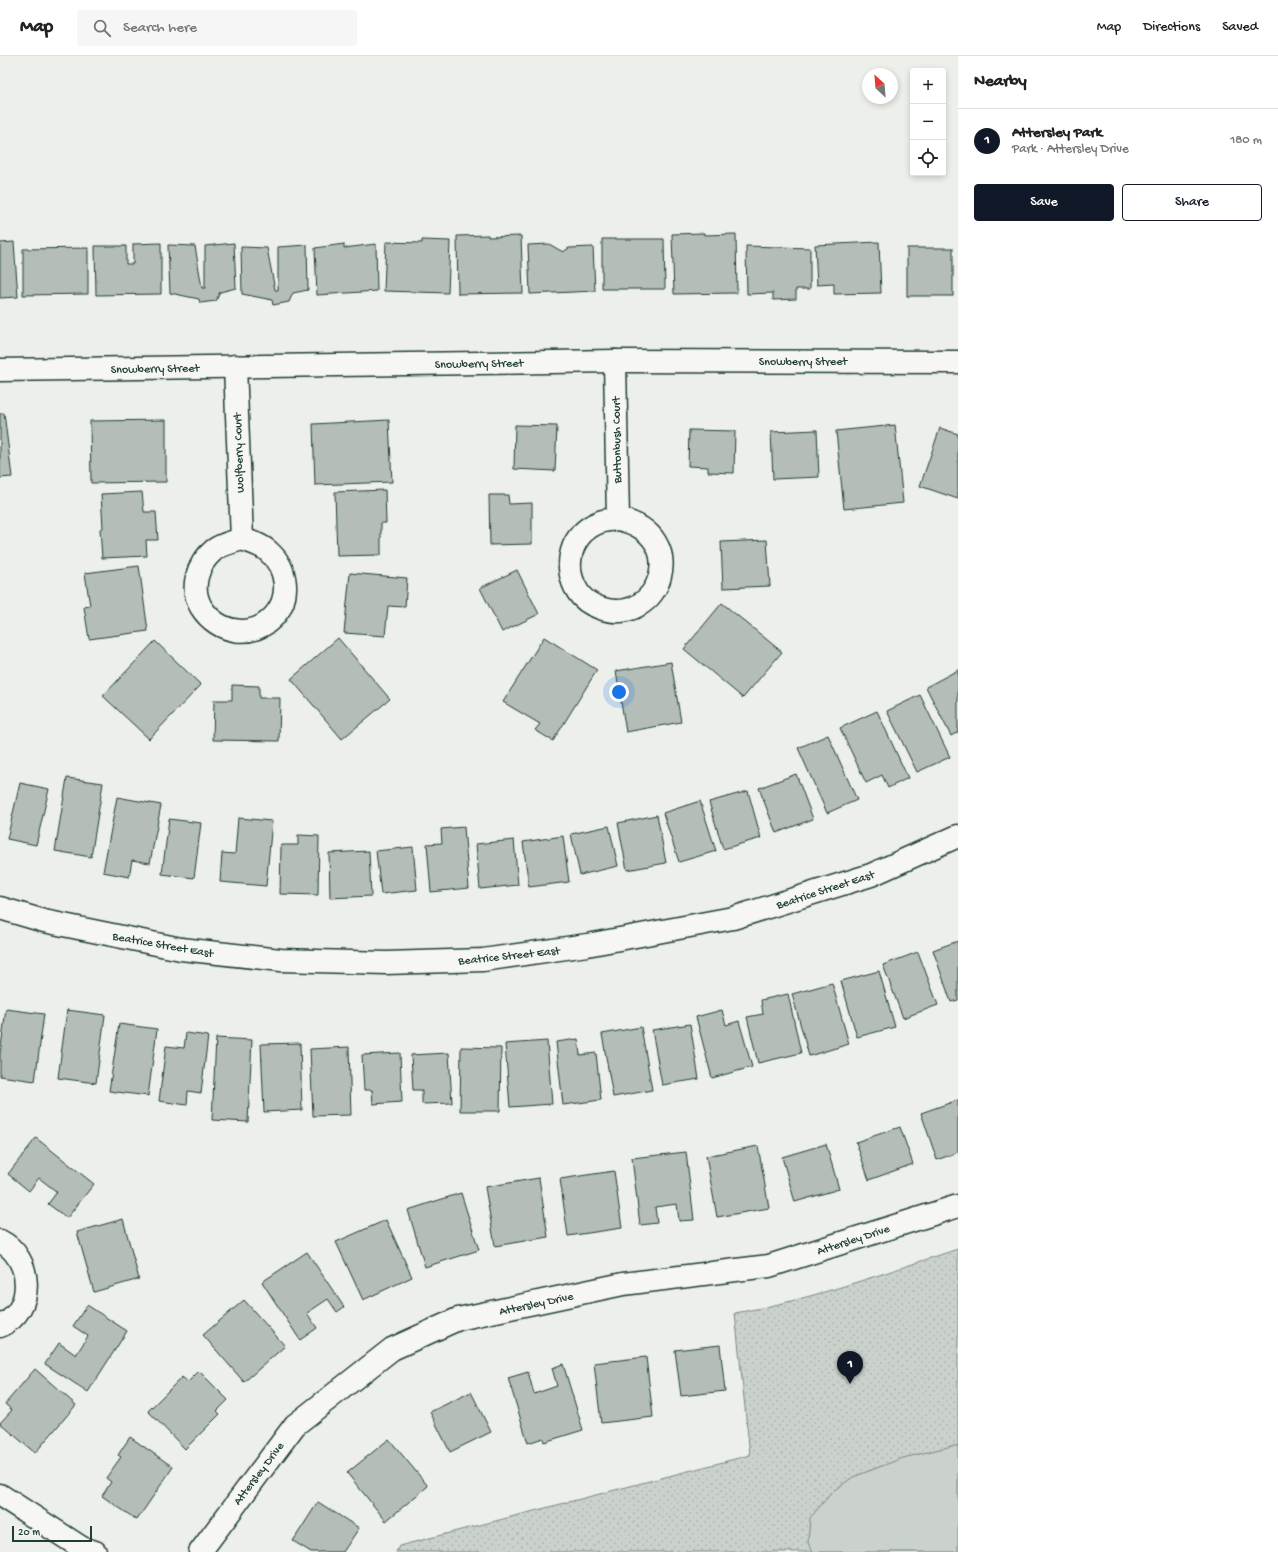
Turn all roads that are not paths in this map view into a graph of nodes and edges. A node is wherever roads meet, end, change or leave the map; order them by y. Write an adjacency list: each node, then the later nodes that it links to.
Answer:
1 (615, 361): 2 (street, Snowberry Street); 3 (street, Snowberry Street); 5 (street, Buttonbush Court)
2 (958, 362)
3 (235, 366): 4 (street, Snowberry Street); 6 (street, Wolfberry Court)
4 (0, 370)
5 (618, 519): 5 (street)
6 (242, 539): 6 (street)
7 (958, 836): 8 (street, Beatrice Street East)
8 (0, 908)
9 (958, 1206): 14 (street, Attersley Drive)
10 (0, 1241): 11 (street)
11 (0, 1326)
12 (0, 1495): 13 (street)
13 (94, 1552)
14 (200, 1552)

